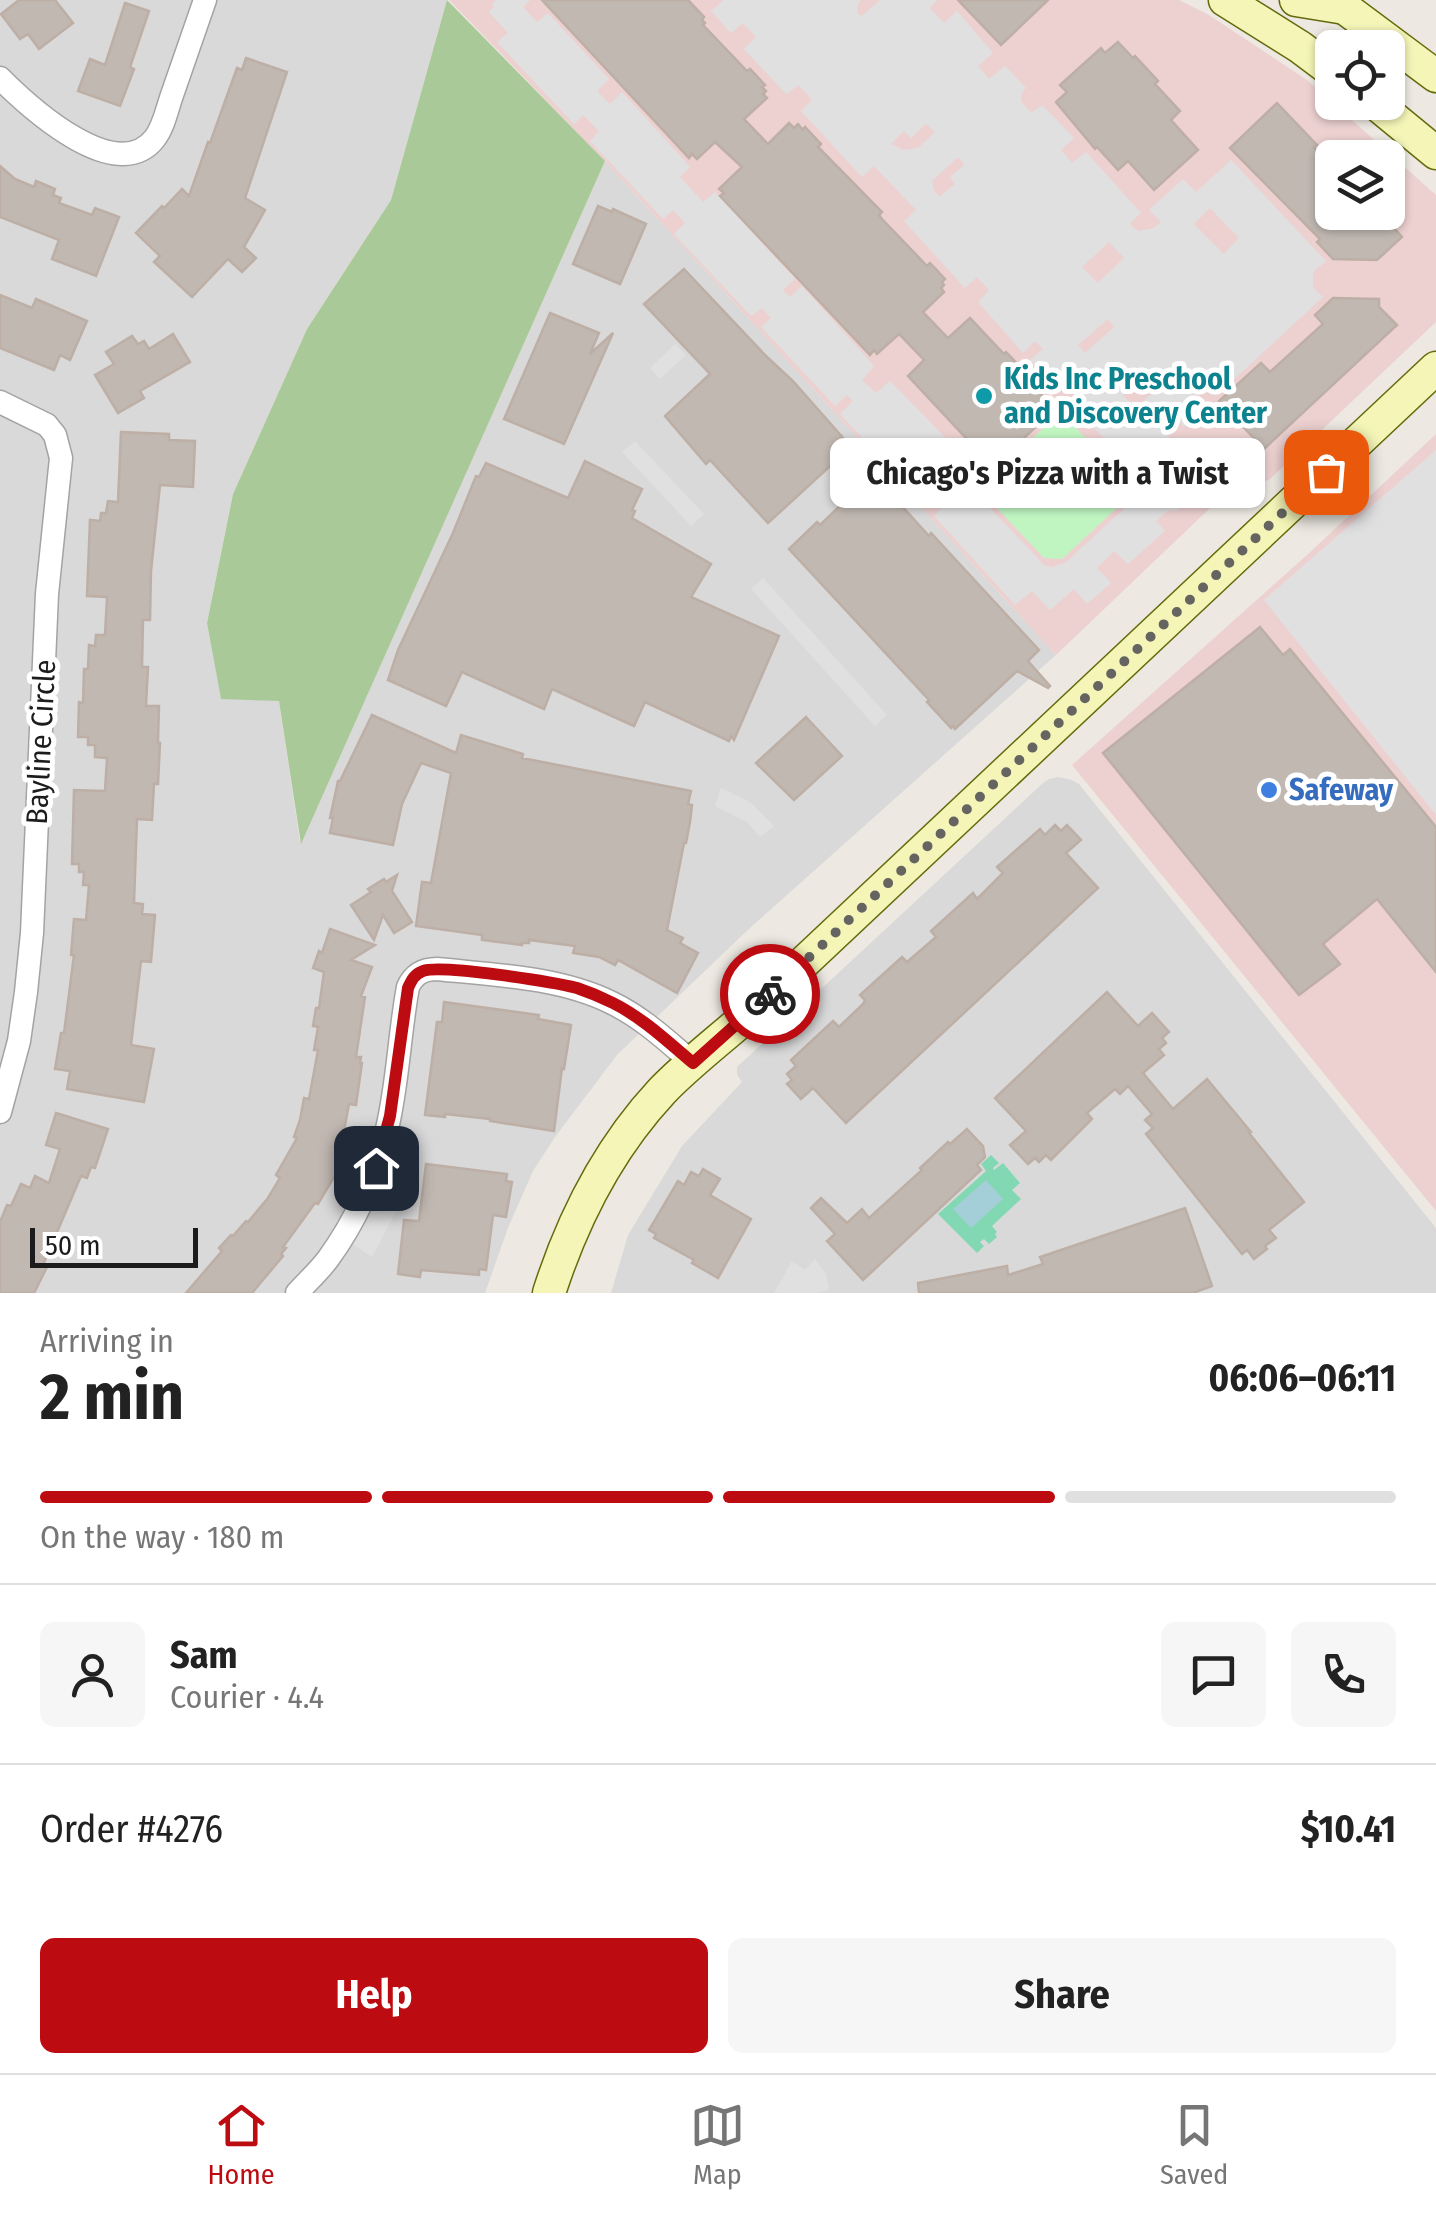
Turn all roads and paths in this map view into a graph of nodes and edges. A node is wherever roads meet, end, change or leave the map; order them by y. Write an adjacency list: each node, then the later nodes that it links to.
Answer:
1 (205, 0): 7 (street)
2 (1225, 0): 5 (street)
3 (1296, 0): 4 (street)
4 (1340, 4): 6 (street)
5 (1315, 58)
6 (1436, 76)
7 (0, 78)
8 (1395, 120): 9 (street)
9 (1436, 154)
10 (1436, 368): 12 (street)
11 (0, 402): 13 (street, Bayline Circle)
12 (693, 1063): 14 (street); 15 (street)
13 (0, 1112)
14 (296, 1293)
15 (549, 1293)

